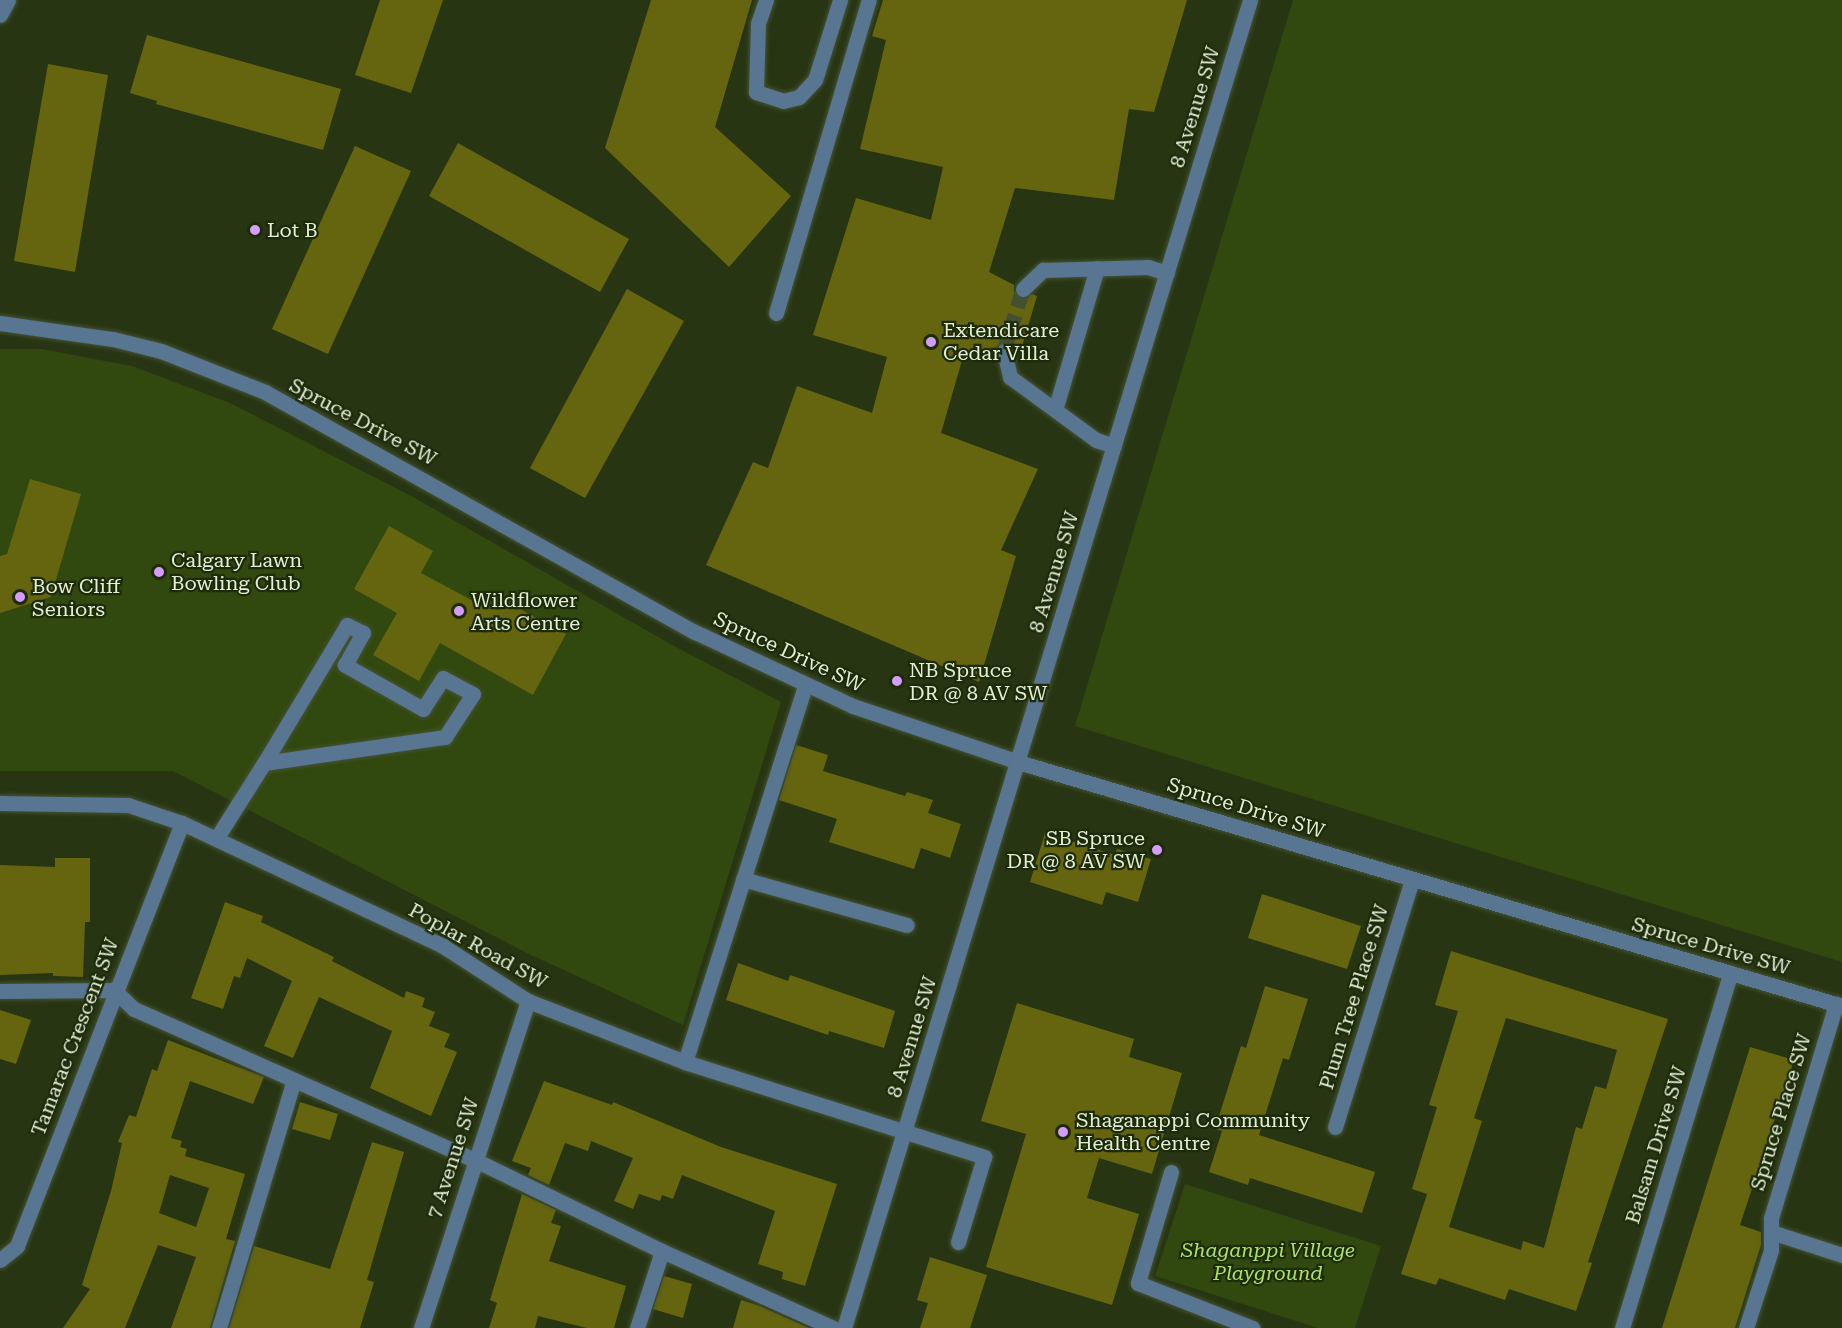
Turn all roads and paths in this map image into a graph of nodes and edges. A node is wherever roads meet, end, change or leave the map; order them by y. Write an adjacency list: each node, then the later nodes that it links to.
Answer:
1 (8, 0): 6 (street)
2 (766, 0): 3 (street)
3 (840, 0)
4 (869, 0): 10 (street)
5 (1250, 0): 8 (street, 8 Avenue SW)
6 (0, 15)
7 (1097, 268): 8 (street); 9 (street); 13 (street)
8 (1167, 273): 14 (street, 8 Avenue SW)
9 (1023, 289)
10 (776, 313)
11 (0, 323): 15 (street, Spruce Drive SW)
12 (1004, 351): 13 (street)
13 (1055, 410): 14 (street)
14 (1114, 446): 16 (street, 8 Avenue SW)
15 (805, 686): 16 (street, Spruce Drive SW); 21 (street)
16 (1018, 762): 22 (street, Spruce Drive SW); 32 (street, 8 Avenue SW)
17 (264, 763): 17 (street); 20 (street)
18 (0, 803): 19 (street, Poplar Road SW)
19 (182, 823): 20 (street, Poplar Road SW); 25 (street, Tamarac Crescent SW)
20 (216, 839): 27 (street, Poplar Road SW)
21 (743, 879): 23 (street); 29 (street)
22 (1413, 880): 24 (street, Spruce Drive SW); 31 (street, Plum Tree Place SW)
23 (907, 925)
24 (1730, 974): 28 (street, Spruce Drive SW); 46 (street, Balsam Drive SW)
25 (114, 990): 26 (street); 30 (street); 39 (street, Tamarac Crescent SW)
26 (0, 991)
27 (528, 1001): 29 (street, Poplar Road SW); 33 (street, 7 Avenue SW)
28 (1839, 1005): 35 (street, Spruce Place SW)
29 (685, 1062): 32 (street, Poplar Road SW)
30 (294, 1080): 33 (street); 40 (street)
31 (1335, 1127)
32 (904, 1134): 36 (street, Poplar Road SW); 44 (street, 8 Avenue SW)
33 (473, 1159): 37 (street); 41 (street, 7 Avenue SW)
34 (1171, 1172): 45 (street)
35 (1771, 1233): 38 (street); 47 (street, Spruce Place SW)
36 (958, 1242)
37 (662, 1251): 42 (street); 43 (street)
38 (1842, 1255)
39 (0, 1260)
40 (219, 1328)
41 (421, 1328)
42 (637, 1328)
43 (833, 1328)
44 (844, 1328)
45 (1252, 1328)
46 (1622, 1328)
47 (1746, 1328)

